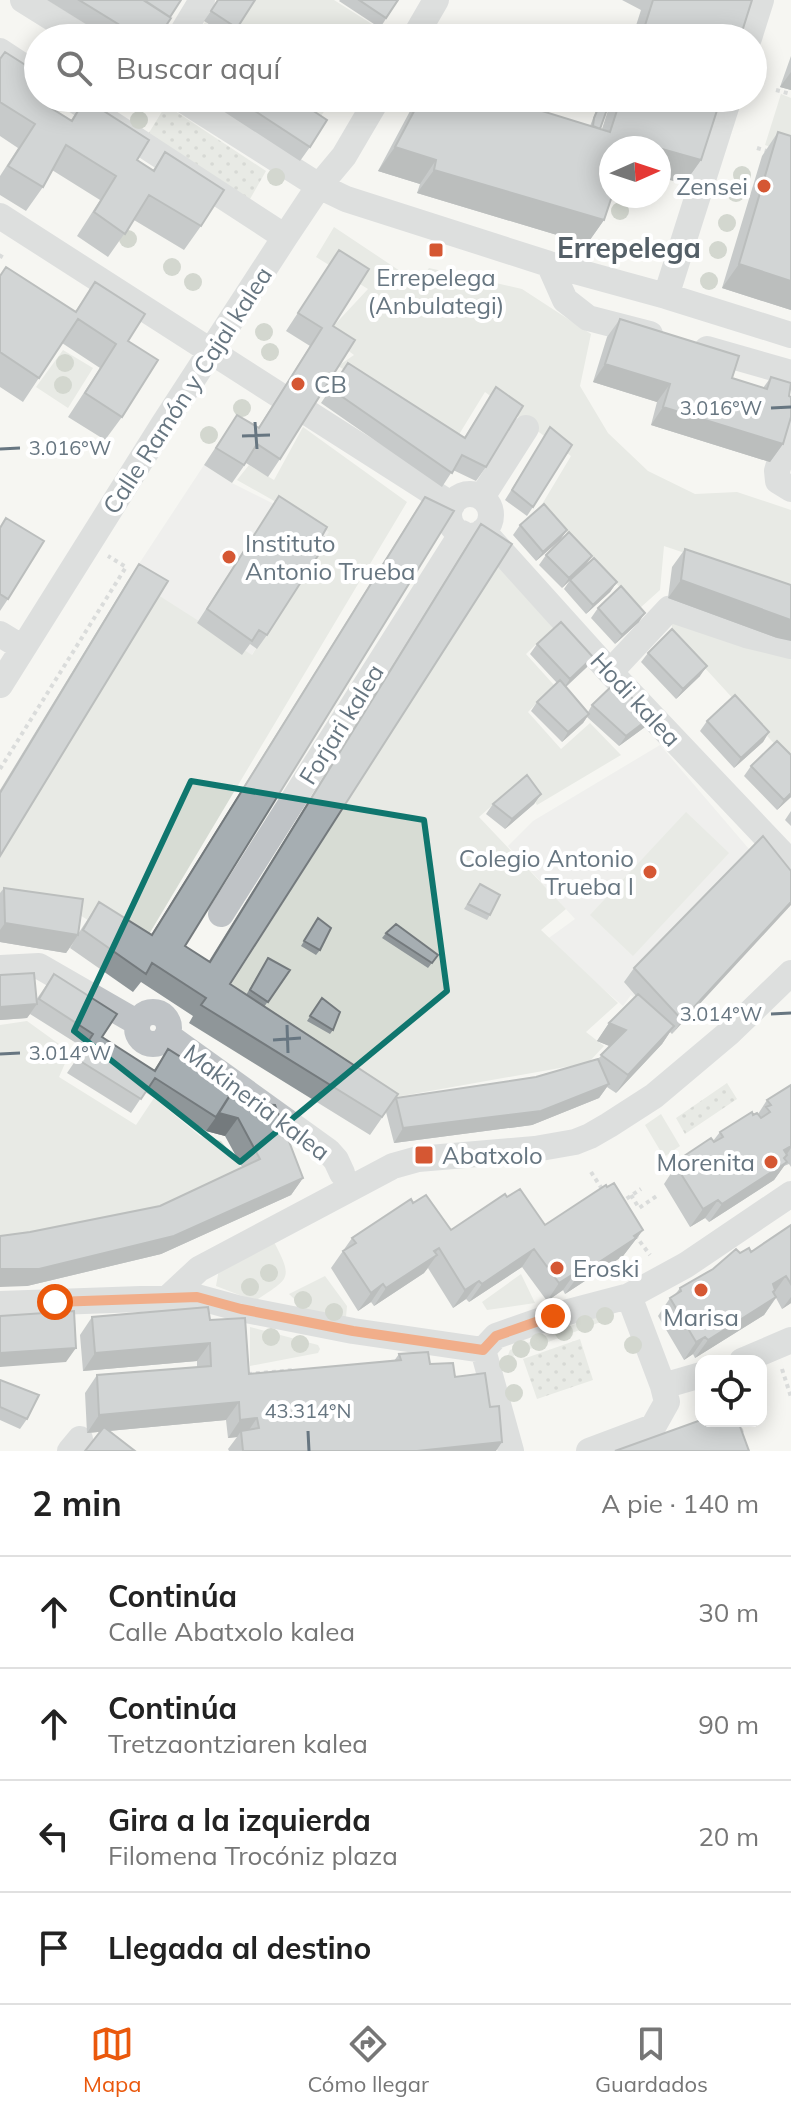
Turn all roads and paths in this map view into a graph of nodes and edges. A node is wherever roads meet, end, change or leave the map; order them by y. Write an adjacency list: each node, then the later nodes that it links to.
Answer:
1 (23, 0): 5 (street)
2 (202, 0): 6 (street)
3 (761, 0): 8 (street)
4 (432, 1): 7 (street)
5 (62, 24)
6 (187, 24)
7 (421, 24)
8 (753, 24)
9 (0, 51): 10 (street)
10 (24, 67)
11 (776, 90): 12 (path)
12 (791, 94)
13 (93, 112): 21 (street)
14 (202, 112): 19 (street)
15 (370, 112): 19 (street, Calle Ramón y Cajal kalea)
16 (725, 112): 23 (street)
17 (757, 148): 18 (path)
18 (777, 154)
19 (319, 186): 21 (street, Calle Ramón y Cajal kalea); 22 (street)
20 (0, 216): 25 (street)
21 (285, 237): 25 (street, Calle Ramón y Cajal kalea)
22 (549, 264): 23 (street); 26 (street)
23 (666, 296): 24 (street)
24 (791, 335)
25 (211, 351): 27 (street); 38 (street, Calle Ramón y Cajal kalea)
26 (791, 373)
27 (279, 395)
28 (308, 413): 33 (street)
29 (791, 423): 31 (street)
30 (526, 428): 32 (street)
31 (791, 489)
32 (482, 497): 33 (street); 34 (street)
33 (452, 505): 34 (street)
34 (472, 532): 39 (street, Hodi kalea); 43 (street, Forjari kalea)
35 (106, 555): 41 (path)
36 (0, 634): 38 (street)
37 (791, 646): 39 (street)
38 (23, 648): 40 (street, Calle Ramón y Cajal kalea)
39 (610, 672): 42 (street, Hodi kalea)
40 (0, 685)
41 (0, 769)
42 (791, 863)
43 (221, 914)
44 (0, 968): 47 (street, Makineria kalea)
45 (791, 973): 56 (street)
46 (591, 1172): 50 (path)
47 (342, 1173)
48 (641, 1189): 51 (path)
49 (791, 1194): 57 (street)
50 (606, 1195)
51 (631, 1195): 52 (path); 53 (path)
52 (658, 1195)
53 (614, 1206)
54 (632, 1231): 55 (path)
55 (650, 1255)
56 (170, 1296): 58 (street); 60 (street)
57 (629, 1296): 60 (street); 65 (street)
58 (0, 1304)
59 (791, 1340): 61 (street)
60 (483, 1350): 68 (street)
61 (756, 1355)
62 (298, 1370): 63 (path)
63 (243, 1374)
64 (695, 1377): 65 (street)
65 (663, 1386): 69 (street)
66 (741, 1427): 67 (path)
67 (743, 1436)
68 (511, 1451)
69 (589, 1451)

